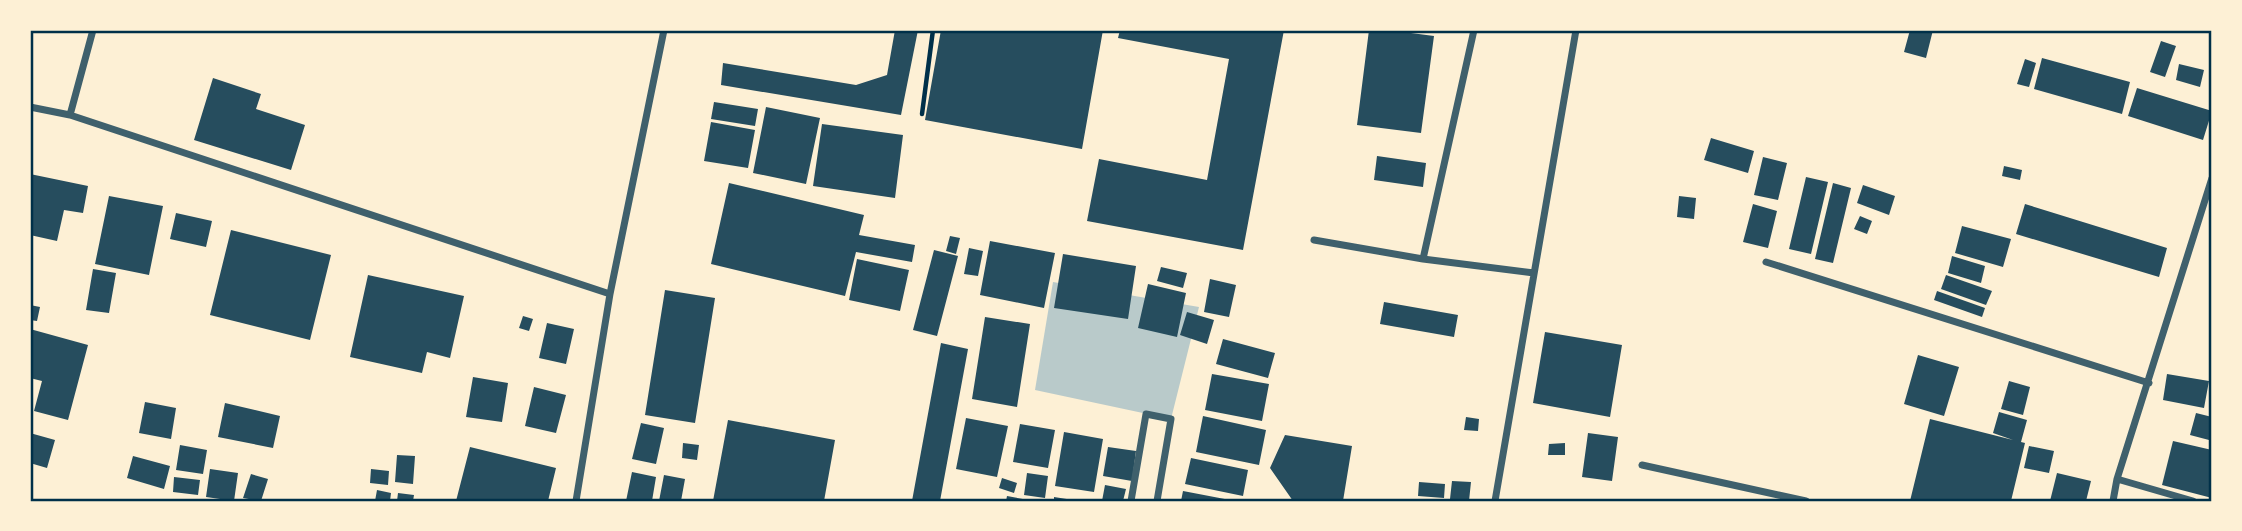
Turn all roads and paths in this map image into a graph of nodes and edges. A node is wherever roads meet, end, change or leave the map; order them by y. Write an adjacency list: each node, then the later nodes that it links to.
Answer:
1 (93, 30): 8 (street)
2 (664, 30): 14 (street)
3 (933, 30): 7 (path)
4 (1474, 30): 11 (street)
5 (1576, 30): 13 (street)
6 (30, 107): 8 (street)
7 (922, 114)
8 (70, 115): 14 (street)
9 (2212, 180): 15 (street)
10 (1314, 240): 11 (street)
11 (1423, 259): 13 (street)
12 (1766, 262): 15 (street)
13 (1534, 273): 21 (street)
14 (610, 294): 18 (street)
15 (2149, 383): 17 (street)
16 (1642, 465): 22 (street)
17 (2118, 480): 23 (street); 24 (street)
18 (576, 501)
19 (1131, 501): 20 (street)
20 (1157, 501)
21 (1495, 501)
22 (1806, 501)
23 (2113, 501)
24 (2193, 501)

